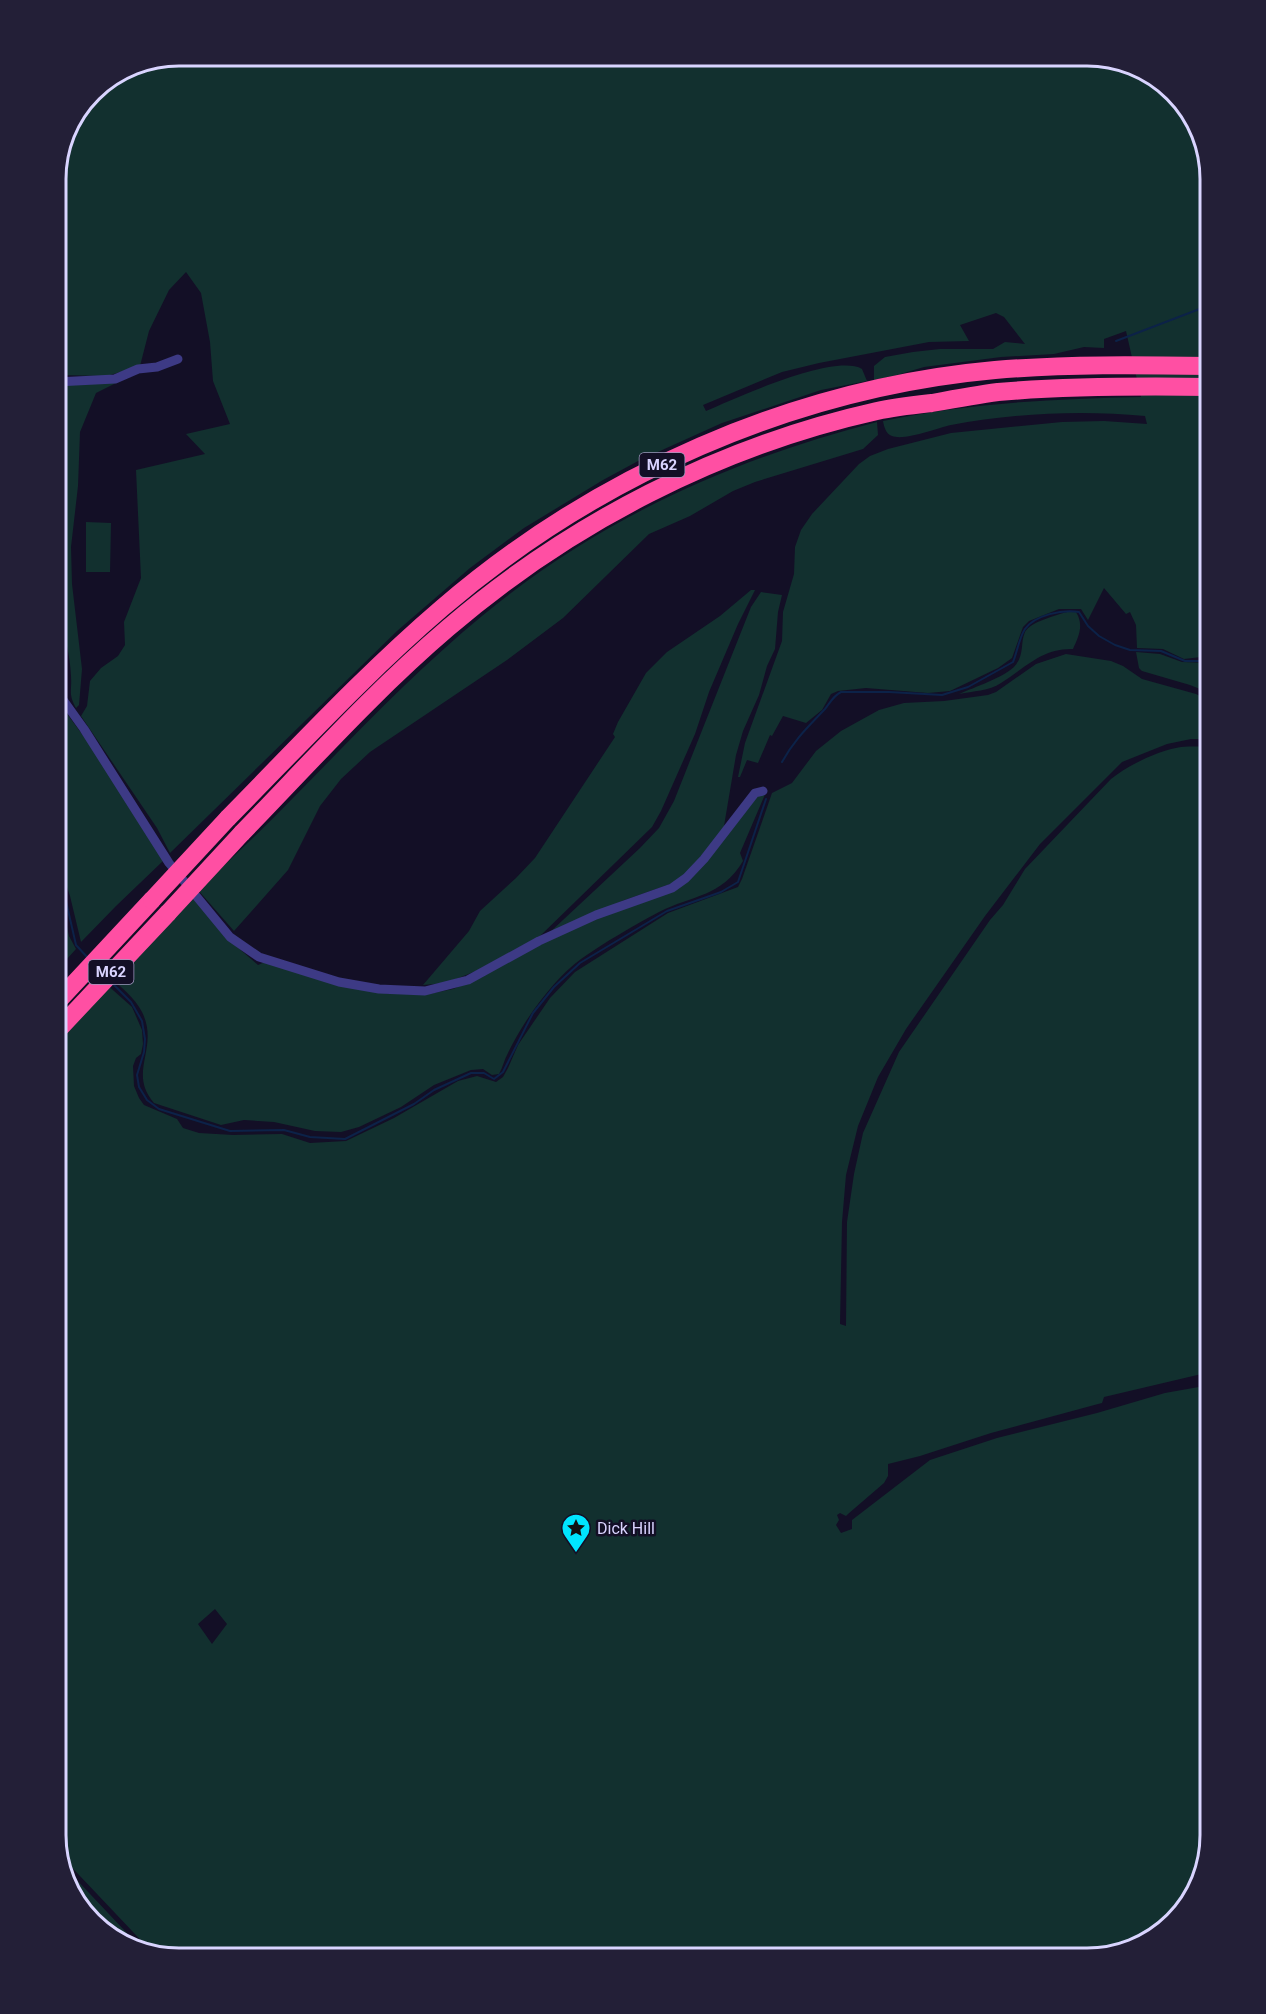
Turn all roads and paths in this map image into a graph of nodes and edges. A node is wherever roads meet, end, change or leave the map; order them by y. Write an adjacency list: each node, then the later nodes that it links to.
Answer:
1 (178, 359): 3 (street)
2 (1200, 366): 7 (highway, M62, bridge)
3 (66, 381)
4 (1200, 387): 8 (highway, M62, bridge)
5 (66, 704): 6 (street)
6 (763, 790)
7 (66, 992)
8 (66, 1021)

